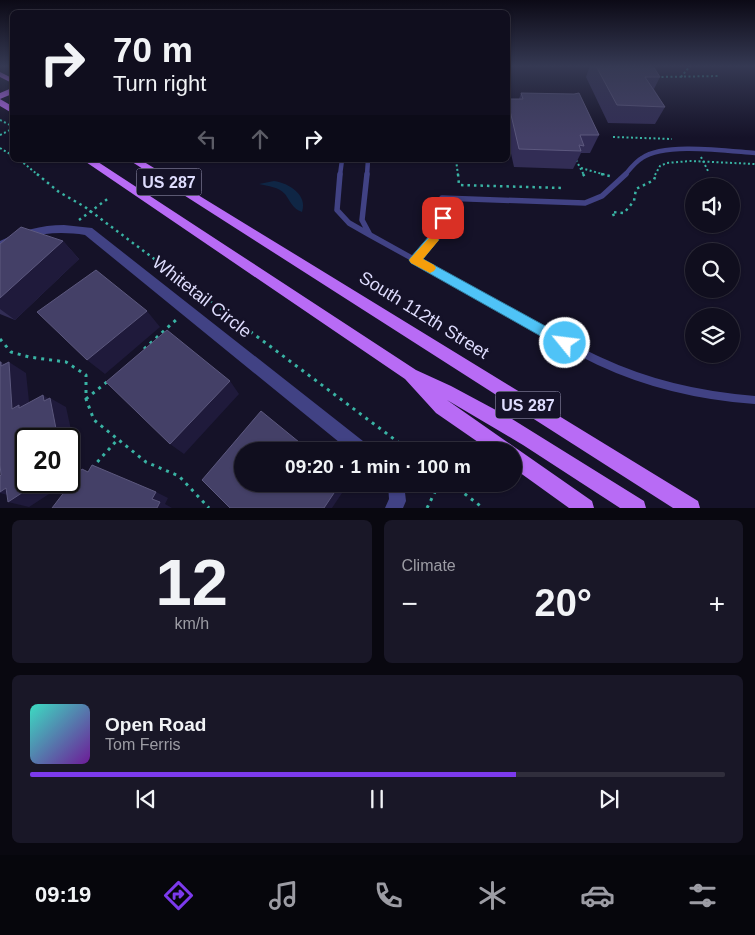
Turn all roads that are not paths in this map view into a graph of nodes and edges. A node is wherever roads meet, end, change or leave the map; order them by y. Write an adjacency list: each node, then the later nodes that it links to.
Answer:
1 (755, 153): 8 (lane)
2 (91, 162): 9 (main road, US 287)
3 (137, 162): 18 (main road, South 112th Street / US 287)
4 (342, 162): 6 (lane)
5 (368, 162): 6 (lane)
6 (370, 235): 8 (lane)
7 (0, 246): 11 (street, Whitetail Circle)
8 (415, 260): 10 (lane)
9 (410, 374): 12 (main road, US 287); 17 (main road)
10 (755, 400)
11 (351, 442)
12 (492, 442)
13 (522, 463): 16 (main road)
14 (397, 492): 15 (street)
15 (394, 508)
16 (585, 508)
17 (636, 508)
18 (691, 508)

